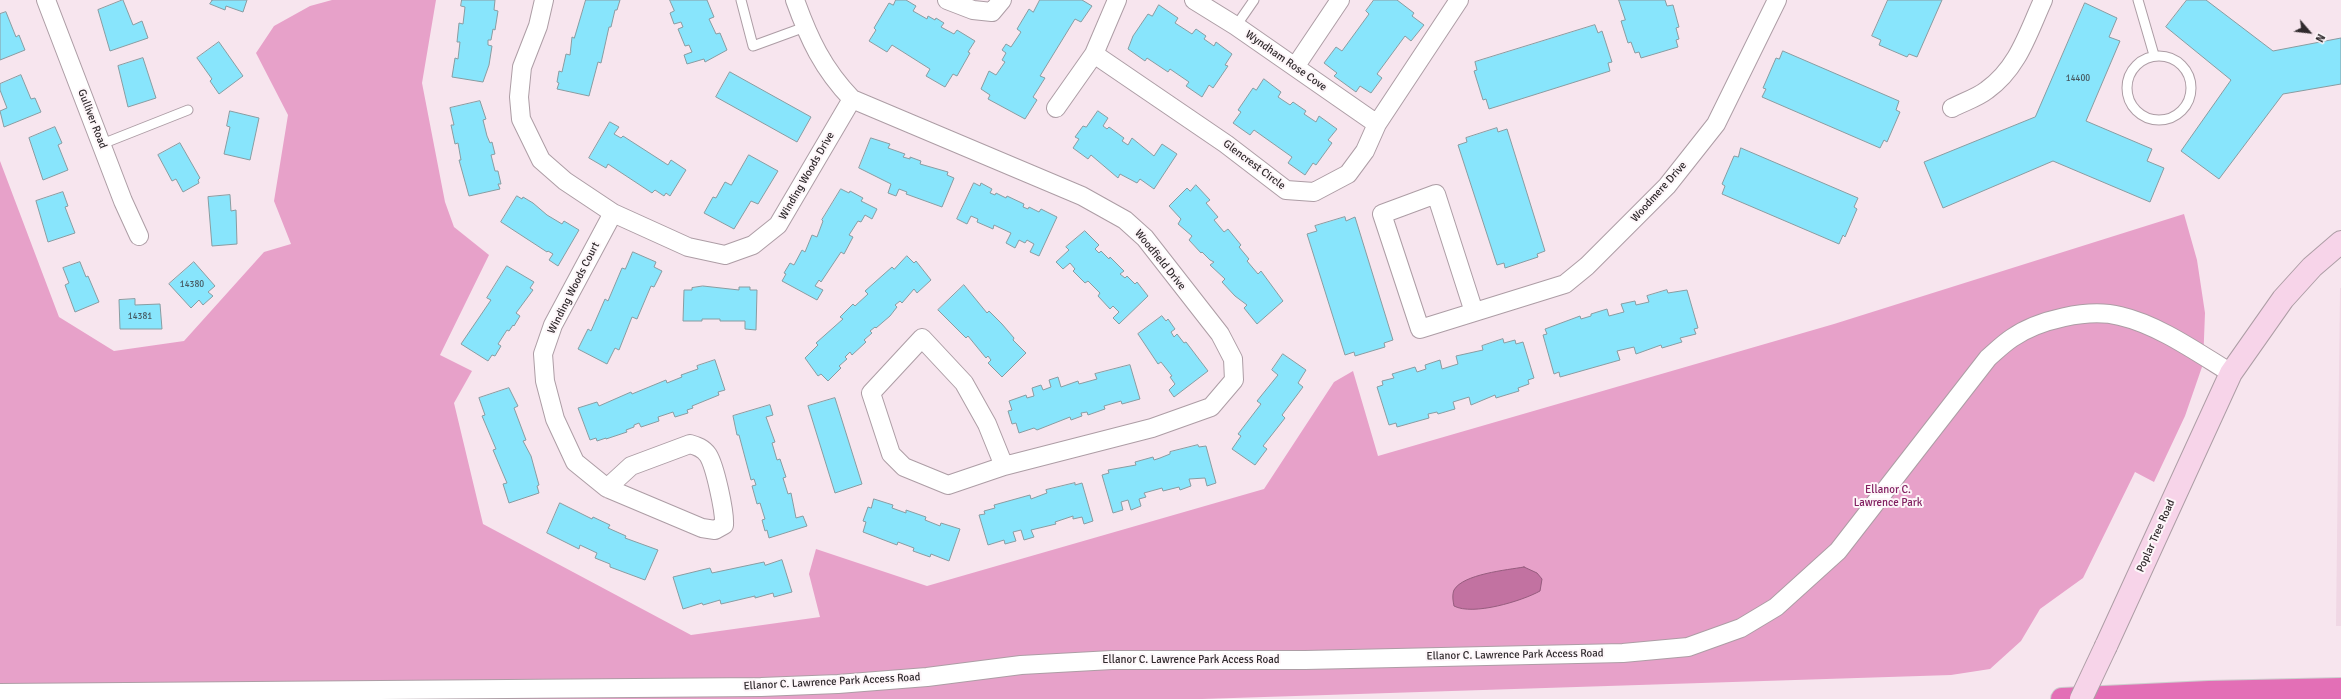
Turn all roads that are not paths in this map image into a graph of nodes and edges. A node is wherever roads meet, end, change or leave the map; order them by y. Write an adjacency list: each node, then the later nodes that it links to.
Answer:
1 (46, 0): 25 (street, Gulliver Road)
2 (544, 0): 26 (street, Winding Woods Drive)
3 (741, 0): 16 (lane)
4 (796, 0): 16 (street, Woodfield Drive)
5 (947, 0): 6 (street)
6 (1002, 0)
7 (1117, 0): 17 (street)
8 (1194, 0): 15 (street, Wyndham Rose Cove)
9 (1254, 0): 15 (lane)
10 (1340, 0): 19 (street)
11 (1459, 0): 24 (street, Glencrest Circle)
12 (1778, 0): 29 (street, Woodmere Drive)
13 (2043, 0): 22 (street)
14 (2138, 0): 18 (lane)
15 (1236, 26): 19 (street, Wyndham Rose Cove)
16 (805, 27): 20 (street, Woodfield Drive)
17 (1094, 54): 21 (street); 24 (street, Glencrest Circle)
18 (2154, 56): 18 (lane)
19 (1295, 67): 24 (street, Wyndham Rose Cove)
20 (852, 99): 26 (street, Winding Woods Drive); 31 (street, Woodfield Drive)
21 (1056, 108)
22 (1952, 108)
23 (188, 110): 25 (lane)
24 (1377, 124)
25 (102, 144): 27 (street, Gulliver Road)
26 (613, 213): 32 (street, Winding Woods Court)
27 (139, 236)
28 (2341, 242): 30 (main road, Poplar Tree Road)
29 (1474, 312): 29 (street, Woodmere Drive)
30 (2231, 373): 34 (street, Ellanor C. Lawrence Park Access Road); 36 (main road, Poplar Tree Road, bridge)
31 (1004, 466): 31 (street, Woodfield Drive)
32 (607, 488): 32 (street, Winding Woods Court)
33 (2341, 689): 35 (highway)
34 (0, 693)
35 (2062, 699)
36 (2081, 699)

